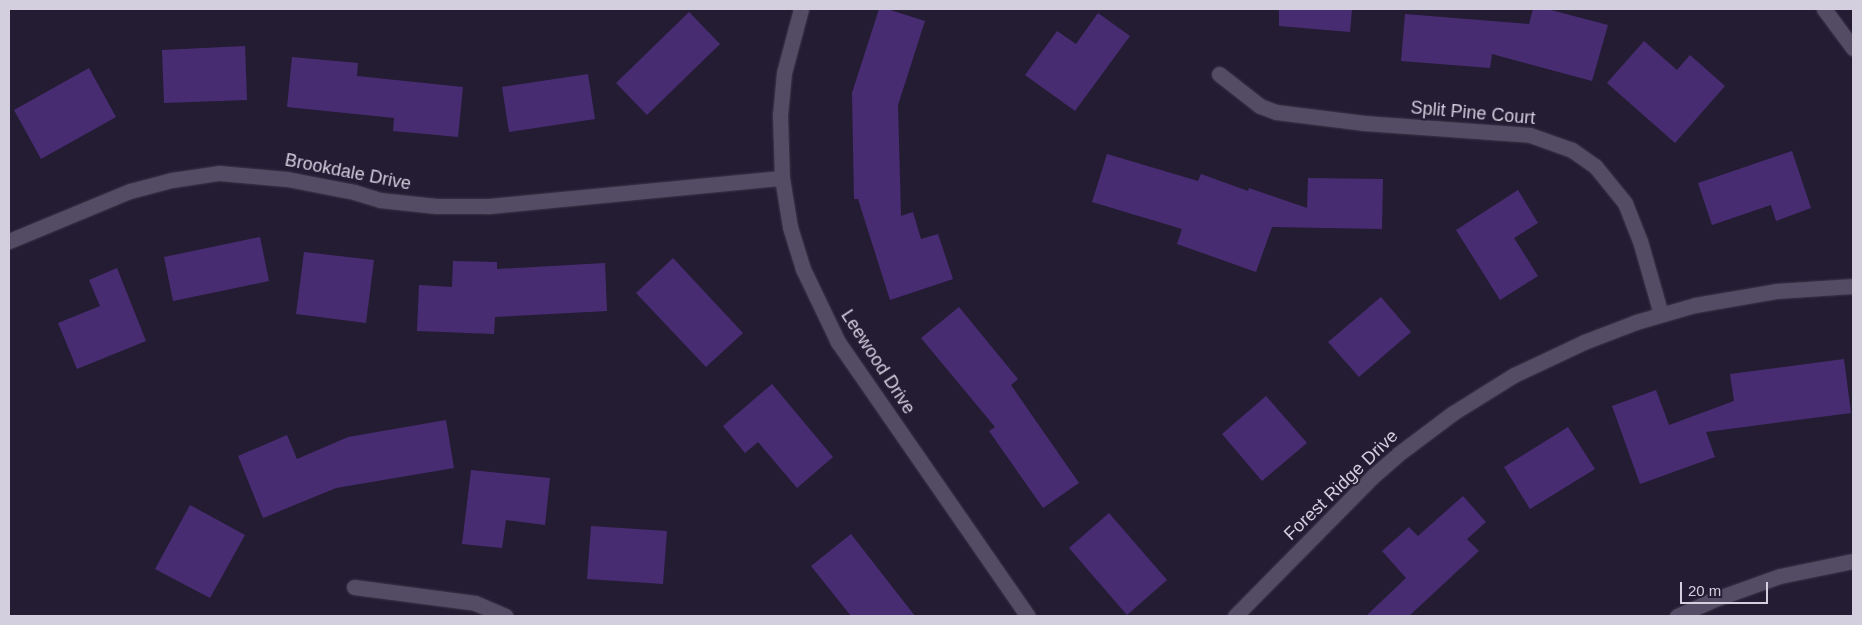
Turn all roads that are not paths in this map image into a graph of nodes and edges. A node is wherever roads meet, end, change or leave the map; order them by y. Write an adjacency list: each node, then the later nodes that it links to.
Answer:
1 (801, 9): 5 (street, Leewood Drive)
2 (1824, 9): 3 (street)
3 (1853, 48)
4 (1219, 74): 8 (street, Split Pine Court)
5 (782, 178): 6 (street, Brookdale Drive); 12 (street, Leewood Drive)
6 (9, 241)
7 (1853, 286): 8 (street, Forest Ridge Drive)
8 (1661, 314): 13 (street, Forest Ridge Drive)
9 (1853, 561): 14 (street)
10 (354, 587): 11 (street)
11 (505, 616)
12 (1028, 616)
13 (1235, 616)
14 (1676, 616)

